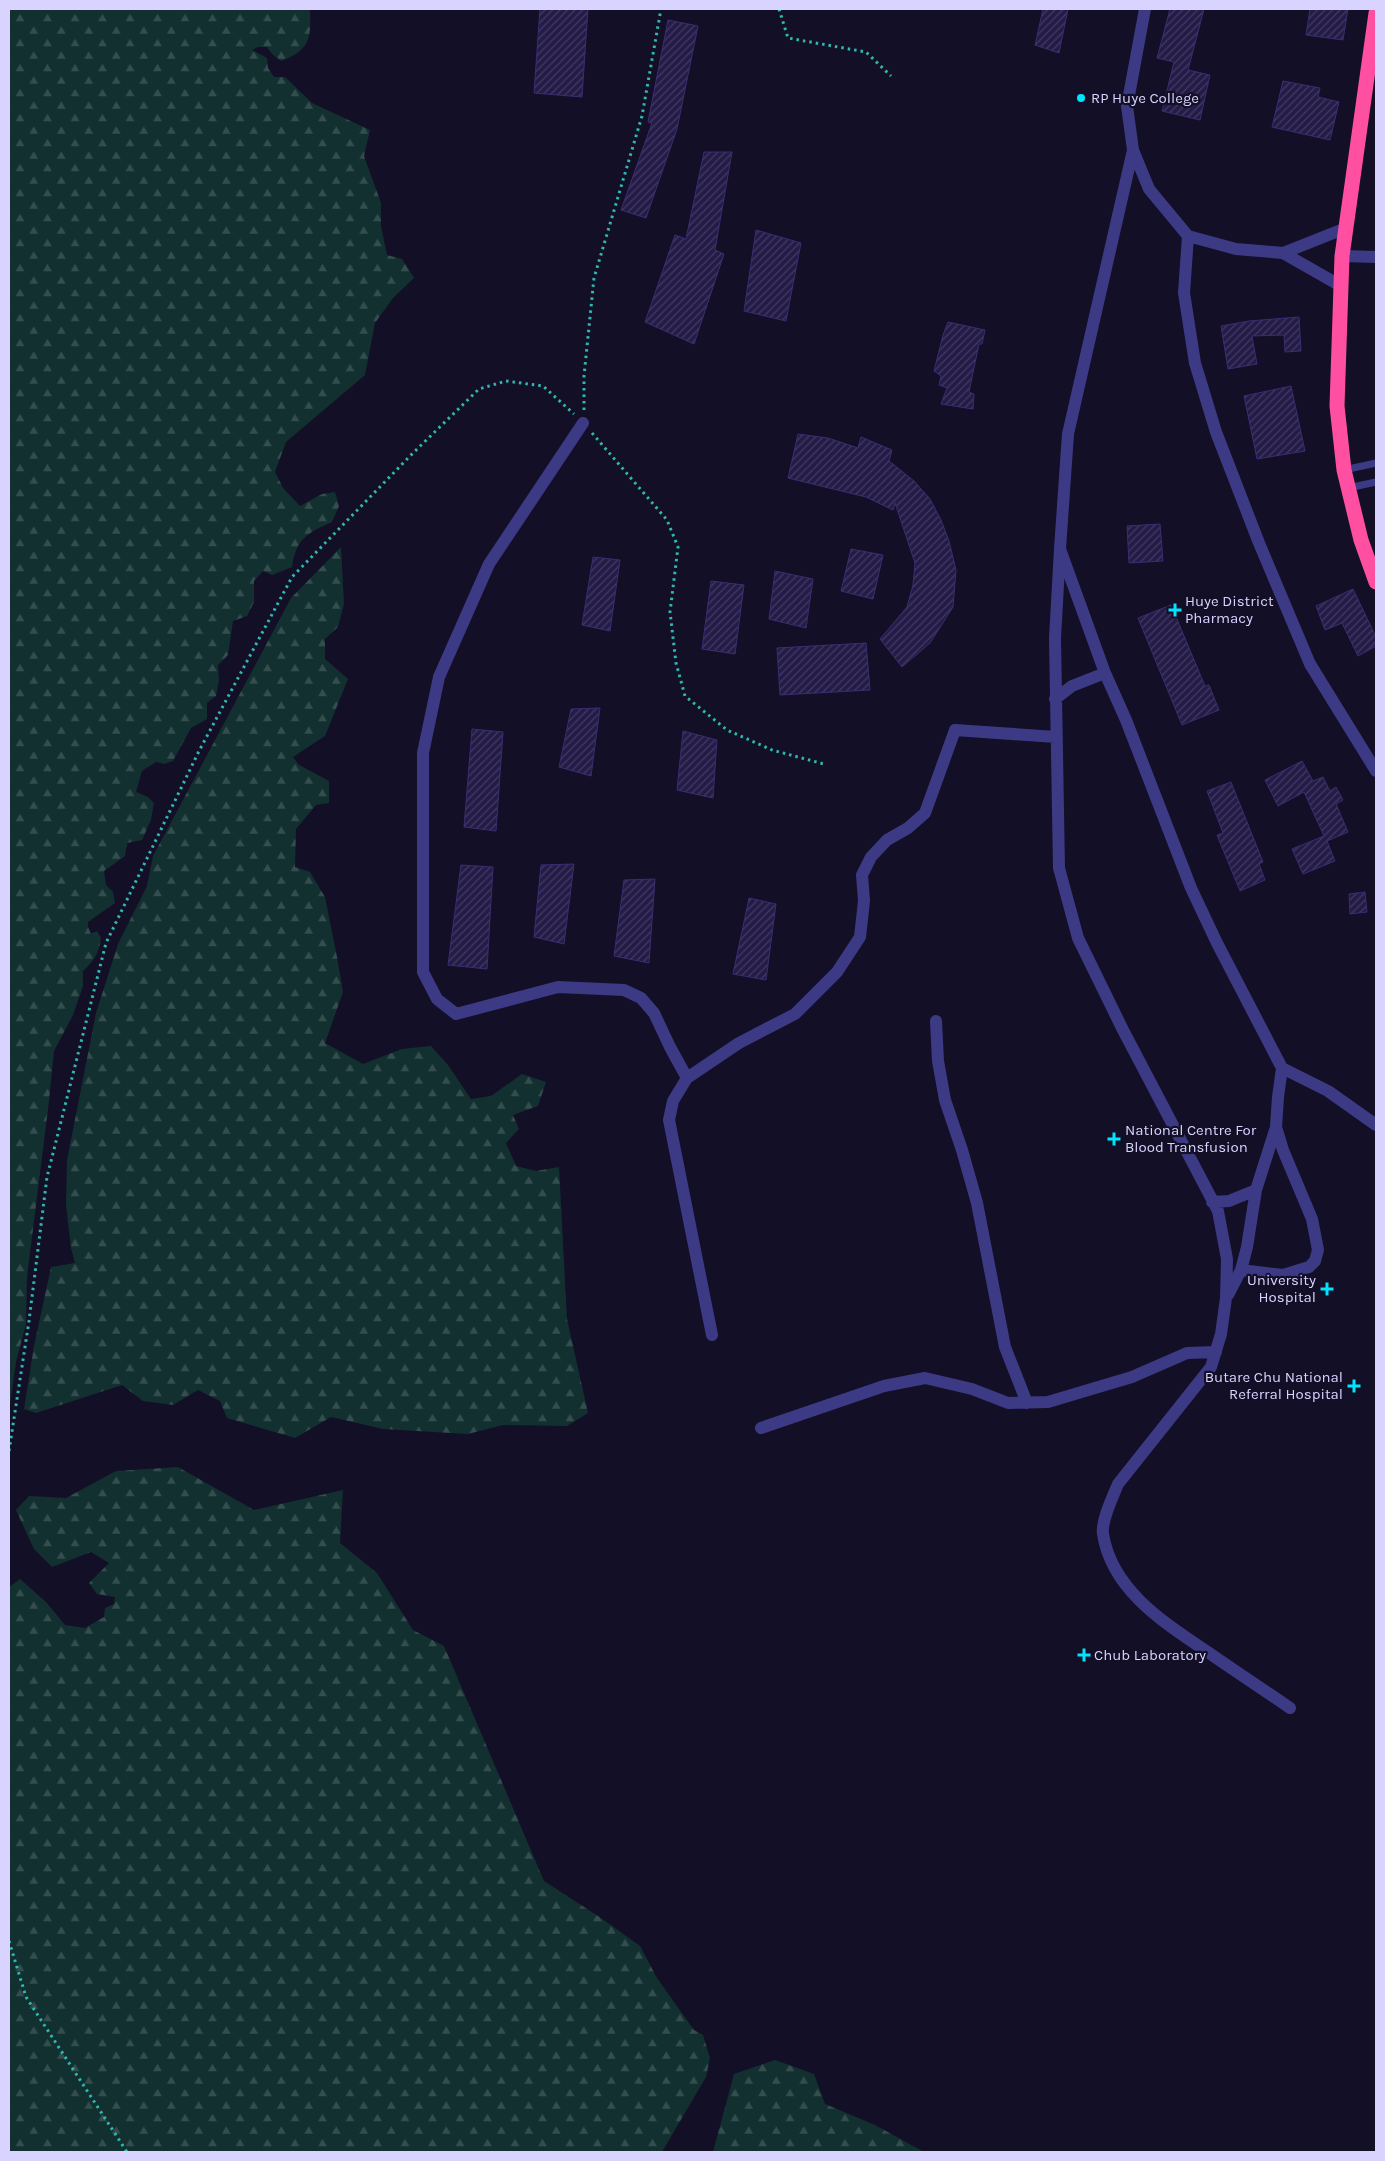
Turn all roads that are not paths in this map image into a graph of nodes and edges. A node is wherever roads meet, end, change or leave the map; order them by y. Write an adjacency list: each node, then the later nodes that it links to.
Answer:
1 (1145, 9): 3 (street)
2 (1376, 13): 4 (highway)
3 (1133, 150): 5 (street); 15 (street)
4 (1346, 228): 6 (street); 7 (highway)
5 (1188, 236): 6 (street); 20 (street)
6 (1284, 253): 9 (street)
7 (1342, 256): 8 (street); 9 (highway)
8 (1376, 257)
9 (1341, 286): 12 (highway)
10 (583, 423): 23 (street)
11 (1376, 463): 12 (lane)
12 (1344, 470): 14 (highway)
13 (1376, 482): 14 (lane)
14 (1348, 488): 16 (highway)
15 (1060, 549): 17 (street); 18 (street)
16 (1376, 582)
17 (1104, 673): 18 (street); 22 (street)
18 (1055, 700): 19 (street)
19 (1056, 737): 23 (street); 27 (street)
20 (1376, 771)
21 (936, 1021): 32 (street)
22 (1282, 1068): 24 (street); 25 (street)
23 (687, 1078): 30 (street)
24 (1376, 1125)
25 (1276, 1127): 26 (street); 28 (street)
26 (1256, 1190): 27 (street); 28 (street)
27 (1212, 1202): 29 (street)
28 (1241, 1270): 29 (street)
29 (1226, 1298): 31 (street)
30 (712, 1335)
31 (1216, 1352): 32 (street); 34 (street)
32 (1027, 1403): 33 (street)
33 (761, 1428)
34 (1290, 1708)

